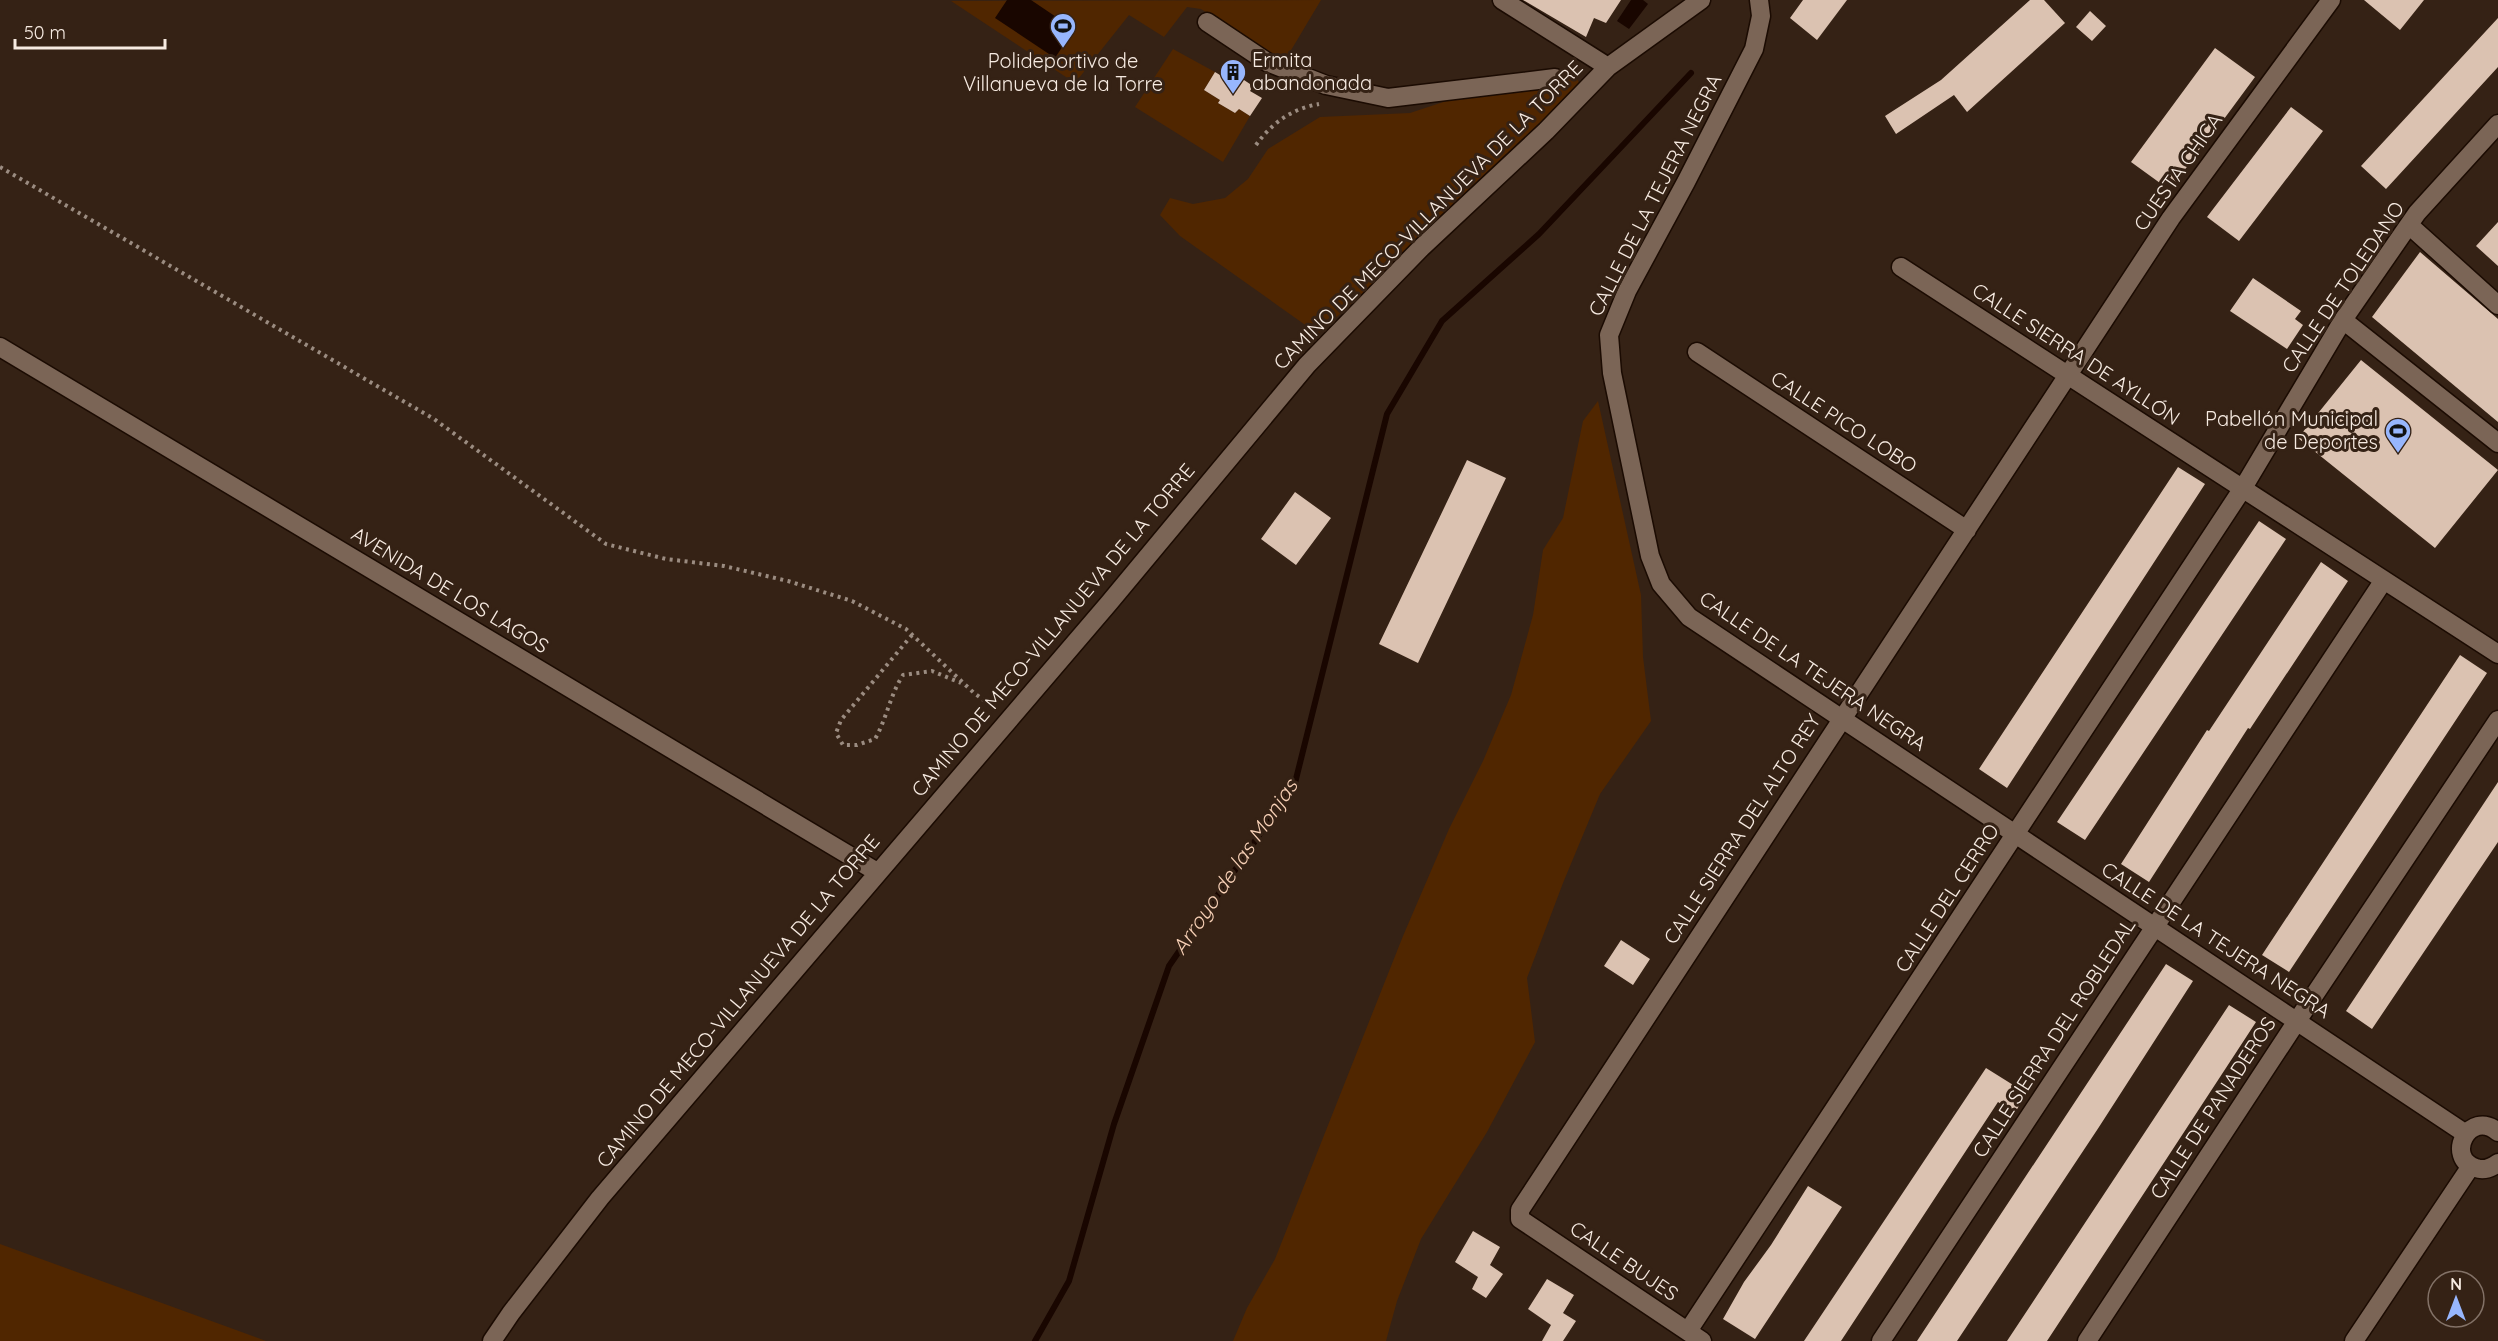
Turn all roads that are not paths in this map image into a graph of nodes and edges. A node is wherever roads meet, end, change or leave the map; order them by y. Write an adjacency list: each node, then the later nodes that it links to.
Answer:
1 (1502, 0): 6 (street)
2 (1701, 0): 6 (street, CAMINO DE MECO-VILLANUEVA DE LA TORRE)
3 (1759, 0): 21 (street, CALLE DE LA TEJERA NEGRA)
4 (2331, 0): 15 (street, CUESTA CHICA)
5 (1207, 22): 7 (street)
6 (1608, 66): 7 (street, CAMINO DE MECO-VILLANUEVA DE LA TORRE)
7 (1583, 92): 24 (street, CAMINO DE MECO-VILLANUEVA DE LA TORRE)
8 (2498, 124): 9 (street, CALLE DE TOLEDANO)
9 (2409, 225): 11 (street); 12 (street, CALLE DE TOLEDANO)
10 (1901, 267): 15 (street, CALLE SIERRA DE AYLLÓN)
11 (2498, 305)
12 (2343, 320): 16 (street); 17 (street, CALLE DE TOLEDANO)
13 (0, 347): 24 (street, AVENIDA DE LOS LAGOS)
14 (1697, 352): 18 (street, CALLE PICO LOBO)
15 (2068, 376): 17 (street, CALLE SIERRA DE AYLLÓN); 18 (street, CALLE SIERRA DEL ALTO REY)
16 (2498, 443)
17 (2243, 488): 19 (street, CALLE SIERRA DE AYLLÓN); 23 (street, CALLE DEL CERRO)
18 (1967, 530): 21 (street, CALLE SIERRA DEL ALTO REY)
19 (2384, 580): 20 (street, CALLE SIERRA DE AYLLÓN); 25 (street, CALLE SIERRA DEL ROBLEDAL)
20 (2498, 654)
21 (1841, 719): 23 (street, CALLE DE LA TEJERA NEGRA); 31 (street, CALLE SIERRA DEL ALTO REY)
22 (2498, 720): 26 (street, CALLE DE PANADEROS)
23 (2015, 835): 25 (street, CALLE DE LA TEJERA NEGRA); 32 (street, CALLE DEL CERRO)
24 (877, 872): 33 (street, CAMINO DE MECO-VILLANUEVA DE LA TORRE)
25 (2155, 927): 26 (street, CALLE DE LA TEJERA NEGRA); 34 (street, CALLE SIERRA DEL ROBLEDAL)
26 (2297, 1021): 28 (street, CALLE DE LA TEJERA NEGRA); 35 (street, CALLE DE PANADEROS)
27 (2497, 1129): 28 (street)
28 (2466, 1134): 30 (street)
29 (2498, 1162): 30 (street)
30 (2471, 1166): 36 (street)
31 (1520, 1219): 32 (street, CALLE BUJES)
32 (1695, 1336)
33 (492, 1341)
34 (1881, 1341)
35 (2087, 1341)
36 (2354, 1341)

